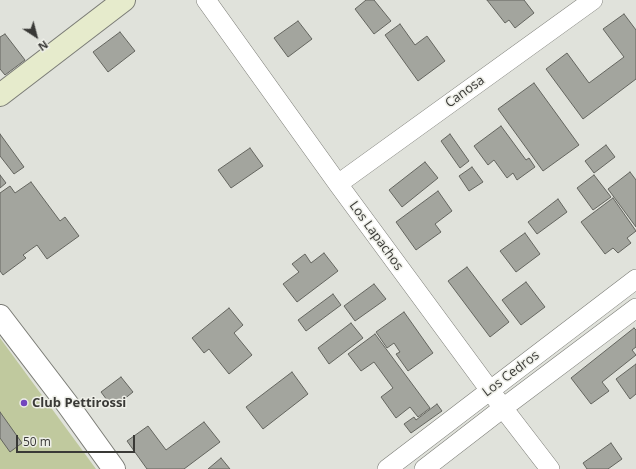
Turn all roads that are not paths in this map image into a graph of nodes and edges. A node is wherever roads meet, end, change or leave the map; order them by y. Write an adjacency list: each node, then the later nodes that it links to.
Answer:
1 (124, 0): 4 (main road)
2 (206, 0): 5 (street, Los Lapachos)
3 (593, 0): 5 (street, Canosa)
4 (0, 95)
5 (338, 184): 9 (street, Los Lapachos)
6 (636, 279): 9 (street, Los Cedros)
7 (636, 308): 10 (street)
8 (0, 316): 11 (street)
9 (490, 390): 10 (street, Los Lapachos); 12 (street, Los Cedros)
10 (503, 408): 13 (street); 14 (street, Los Lapachos)
11 (114, 469)
12 (387, 469)
13 (424, 469)
14 (550, 469)

